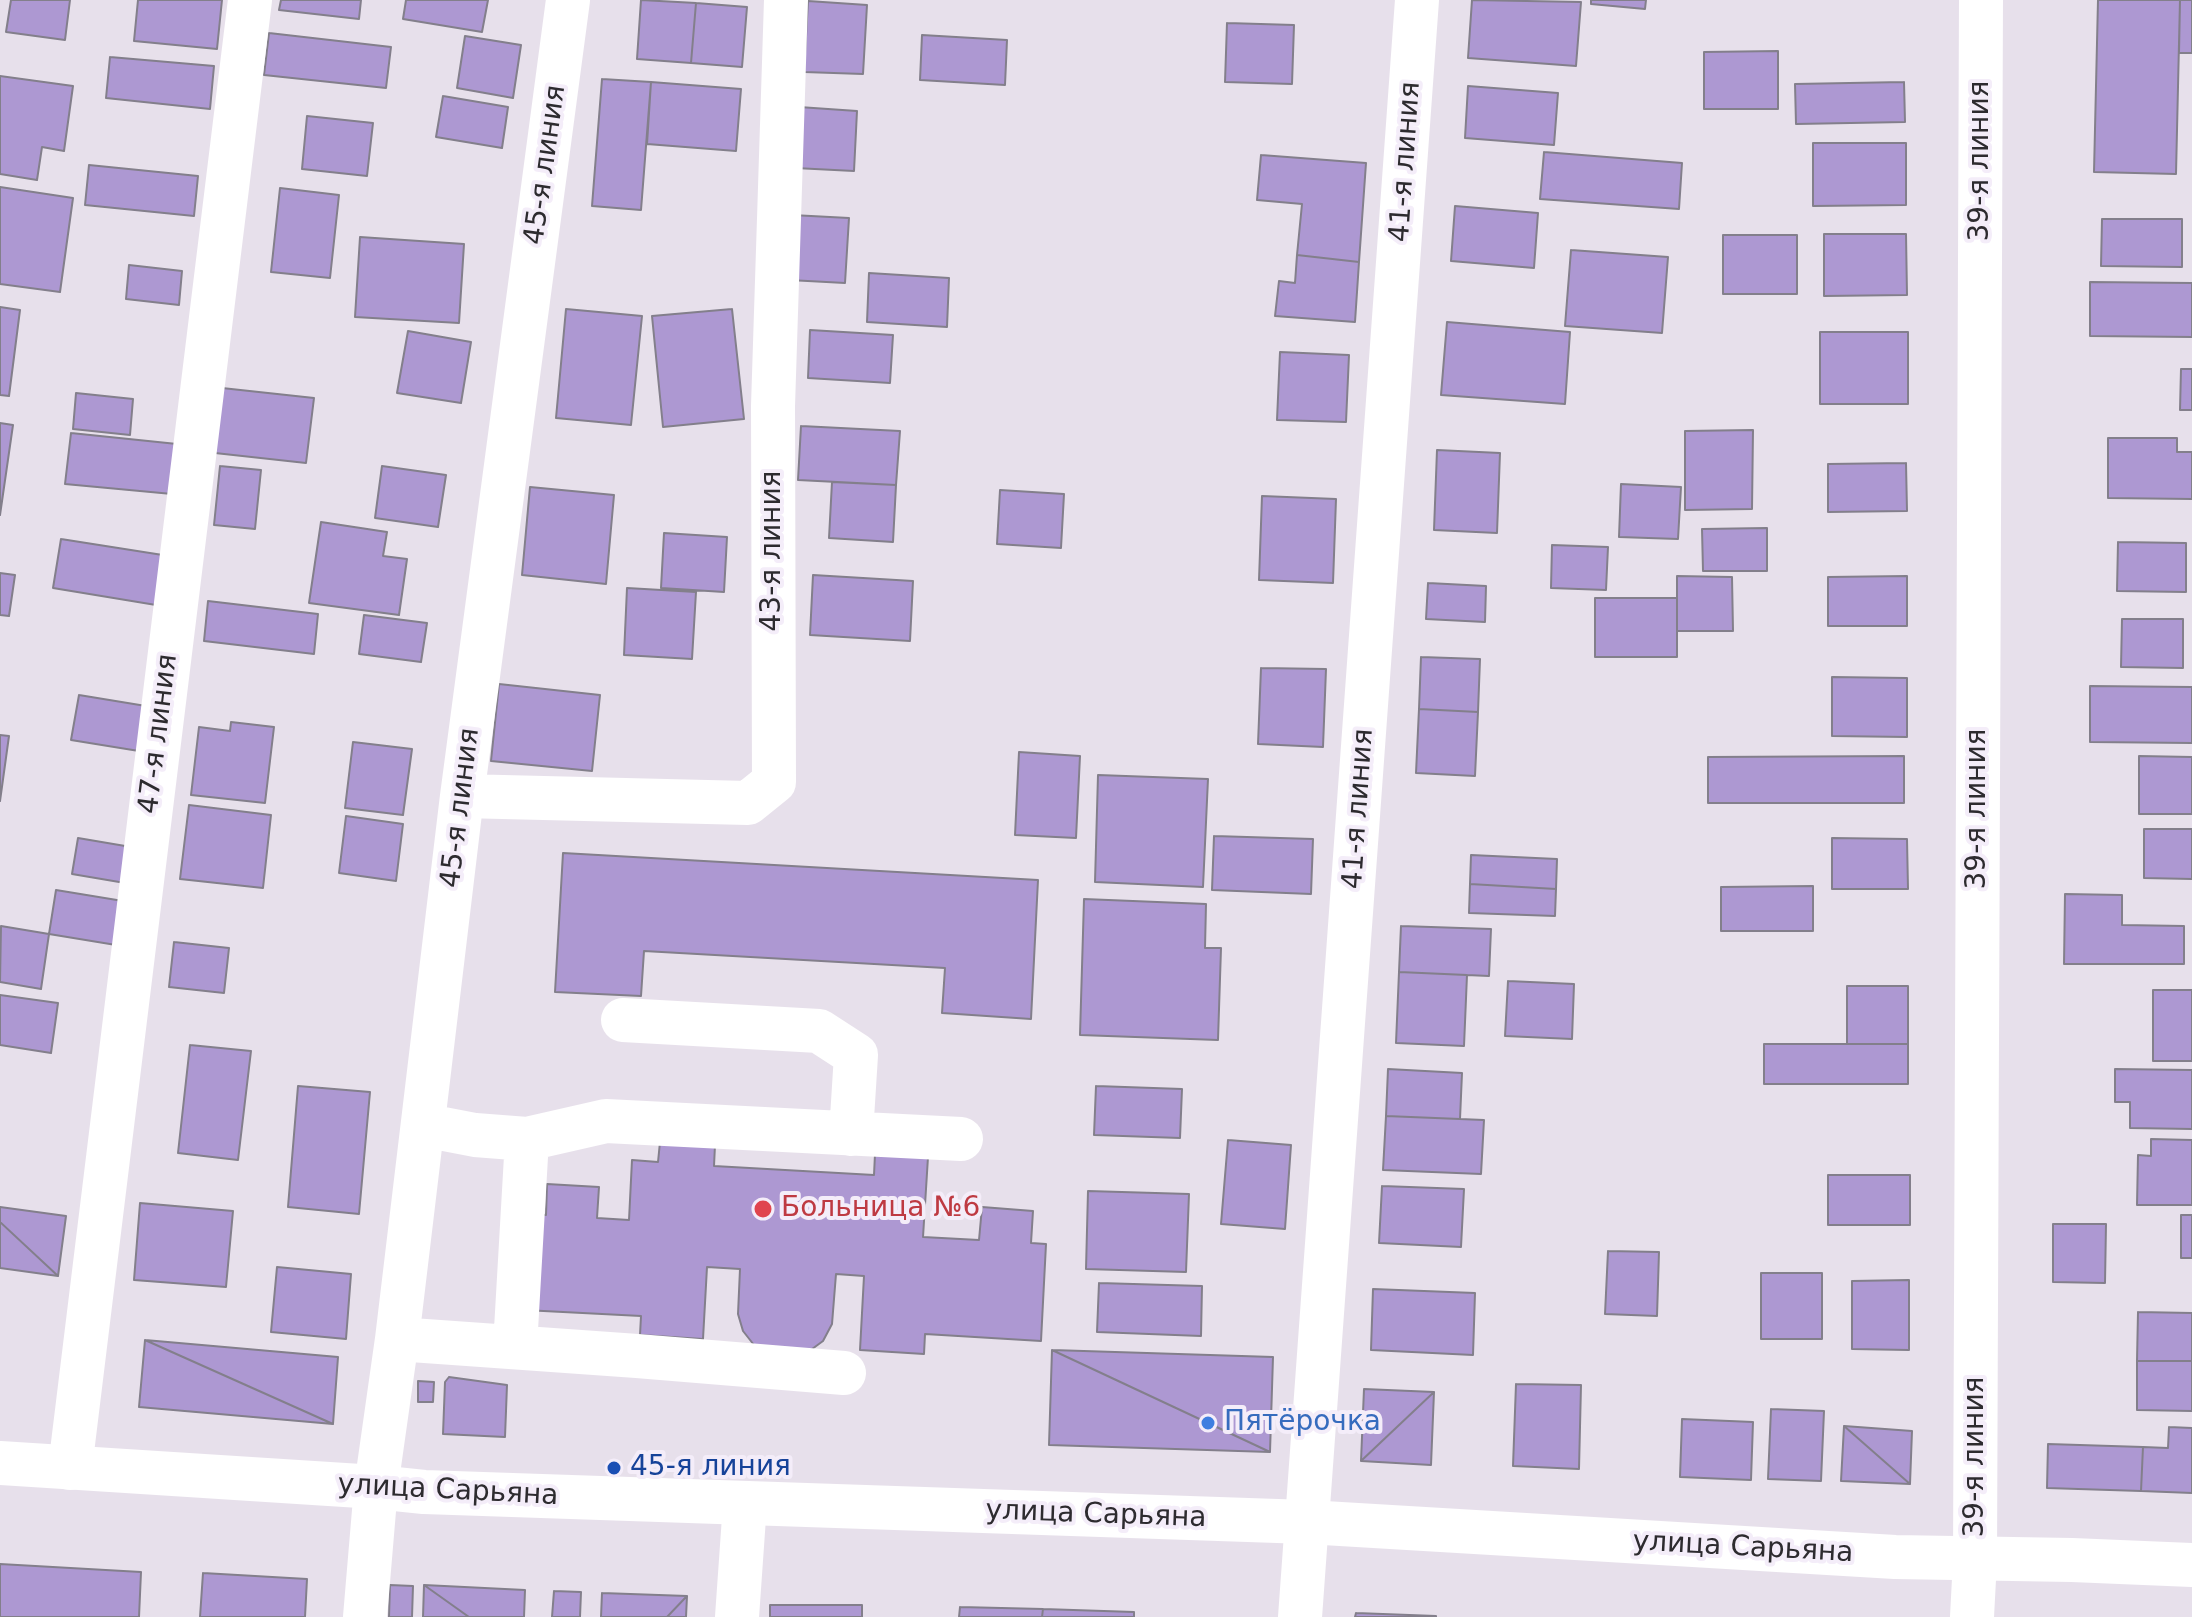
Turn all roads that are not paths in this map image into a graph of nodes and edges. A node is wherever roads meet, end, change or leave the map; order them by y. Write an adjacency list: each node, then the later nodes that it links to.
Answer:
1 (250, 0): 16 (street, 47-я линия)
2 (568, 0): 6 (street, 45-я линия)
3 (786, 0): 6 (street, 43-я линия)
4 (1417, 0): 19 (street, 41-я линия)
5 (1981, 0): 20 (street, 39-я линия)
6 (462, 796): 8 (street, 45-я линия)
7 (623, 1020): 9 (street)
8 (423, 1125): 10 (street); 12 (street, 45-я линия)
9 (851, 1134): 10 (street); 11 (street)
10 (527, 1139): 13 (street)
11 (961, 1139)
12 (397, 1339): 13 (street); 17 (street, 45-я линия)
13 (515, 1347): 14 (street)
14 (844, 1373)
15 (0, 1463): 16 (street, улица Сарьяна)
16 (70, 1468): 17 (street, улица Сарьяна)
17 (376, 1487): 18 (street, улица Сарьяна); 22 (street, 45-я линия)
18 (745, 1503): 19 (street, улица Сарьяна); 23 (street)
19 (1307, 1522): 20 (street, улица Сарьяна); 24 (street, 41-я линия)
20 (1975, 1560): 21 (street, улица Сарьяна); 25 (street, 39-я линия)
21 (2192, 1565)
22 (365, 1617)
23 (737, 1617)
24 (1300, 1617)
25 (1972, 1617)

